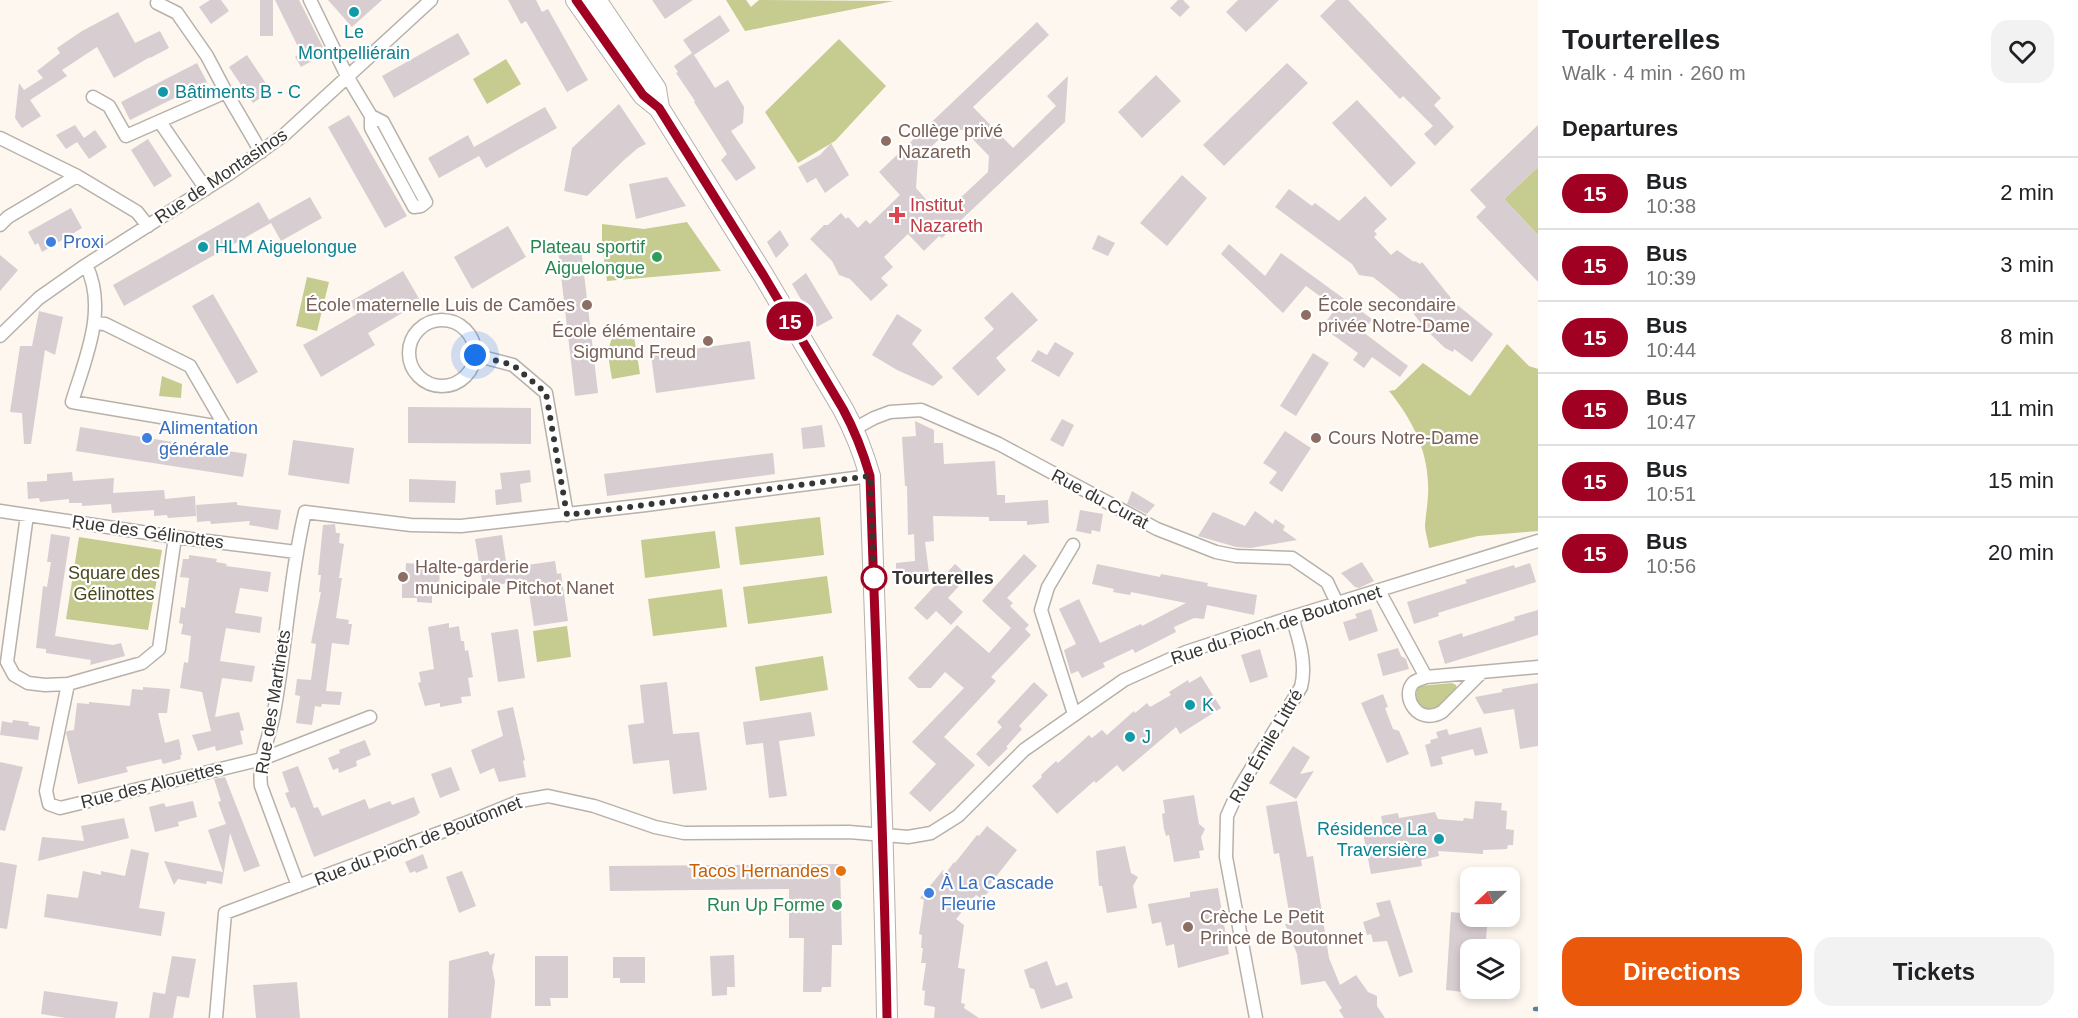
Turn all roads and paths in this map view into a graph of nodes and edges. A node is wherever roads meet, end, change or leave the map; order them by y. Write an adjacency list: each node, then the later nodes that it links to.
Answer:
1 (310, 0): 6 (street)
2 (431, 0): 6 (street, Rue de Montasinos)
3 (576, 0): 9 (main road)
4 (596, 0): 9 (main road)
5 (156, 3): 7 (street)
6 (347, 76): 10 (street); 13 (street, Rue de Montasinos)
7 (226, 92): 11 (street); 13 (street)
8 (93, 98): 11 (street)
9 (659, 108): 22 (main road)
10 (371, 116): 10 (street)
11 (160, 122): 15 (street)
12 (0, 138): 14 (street)
13 (261, 152): 15 (street, Rue de Montasinos)
14 (77, 176): 16 (street); 17 (street)
15 (206, 189): 17 (street, Rue de Montasinos)
16 (0, 225)
17 (148, 226): 18 (street, Rue de Montasinos)
18 (86, 265): 19 (street); 20 (street, Rue de Montasinos)
19 (95, 323): 19 (street)
20 (0, 336)
21 (475, 355): 21 (street); 26 (street)
22 (854, 429): 23 (main road); 32 (street, Rue du Curat)
23 (870, 476): 26 (street); 41 (main road)
24 (0, 511): 25 (street, Rue des Gélinottes)
25 (27, 515): 27 (street, Rue des Gélinottes); 37 (street)
26 (567, 515): 30 (street, Rue des Martinets)
27 (175, 537): 30 (street, Rue des Gélinottes); 37 (street)
28 (1538, 541): 31 (street, Rue du Pioch de Boutonnet)
29 (1073, 545): 38 (street)
30 (296, 552): 40 (street, Rue des Martinets)
31 (1379, 591): 32 (street, Rue du Pioch de Boutonnet); 36 (street)
32 (1337, 603): 33 (street, Rue du Pioch de Boutonnet)
33 (1292, 617): 38 (street, Rue du Pioch de Boutonnet); 45 (street, Rue Émile Littré)
34 (1538, 667): 35 (street)
35 (1482, 672): 36 (street); 36 (street)
36 (1426, 678)
37 (68, 684): 40 (street, Rue des Alouettes)
38 (1074, 714): 41 (street, Rue du Pioch de Boutonnet)
39 (370, 717): 40 (street, Rue des Alouettes)
40 (262, 759): 42 (street, Rue des Martinets)
41 (883, 837): 42 (street, Rue du Pioch de Boutonnet); 44 (main road)
42 (298, 886): 43 (street, Rue du Pioch de Boutonnet)
43 (216, 1018)
44 (887, 1018)
45 (1256, 1018)

